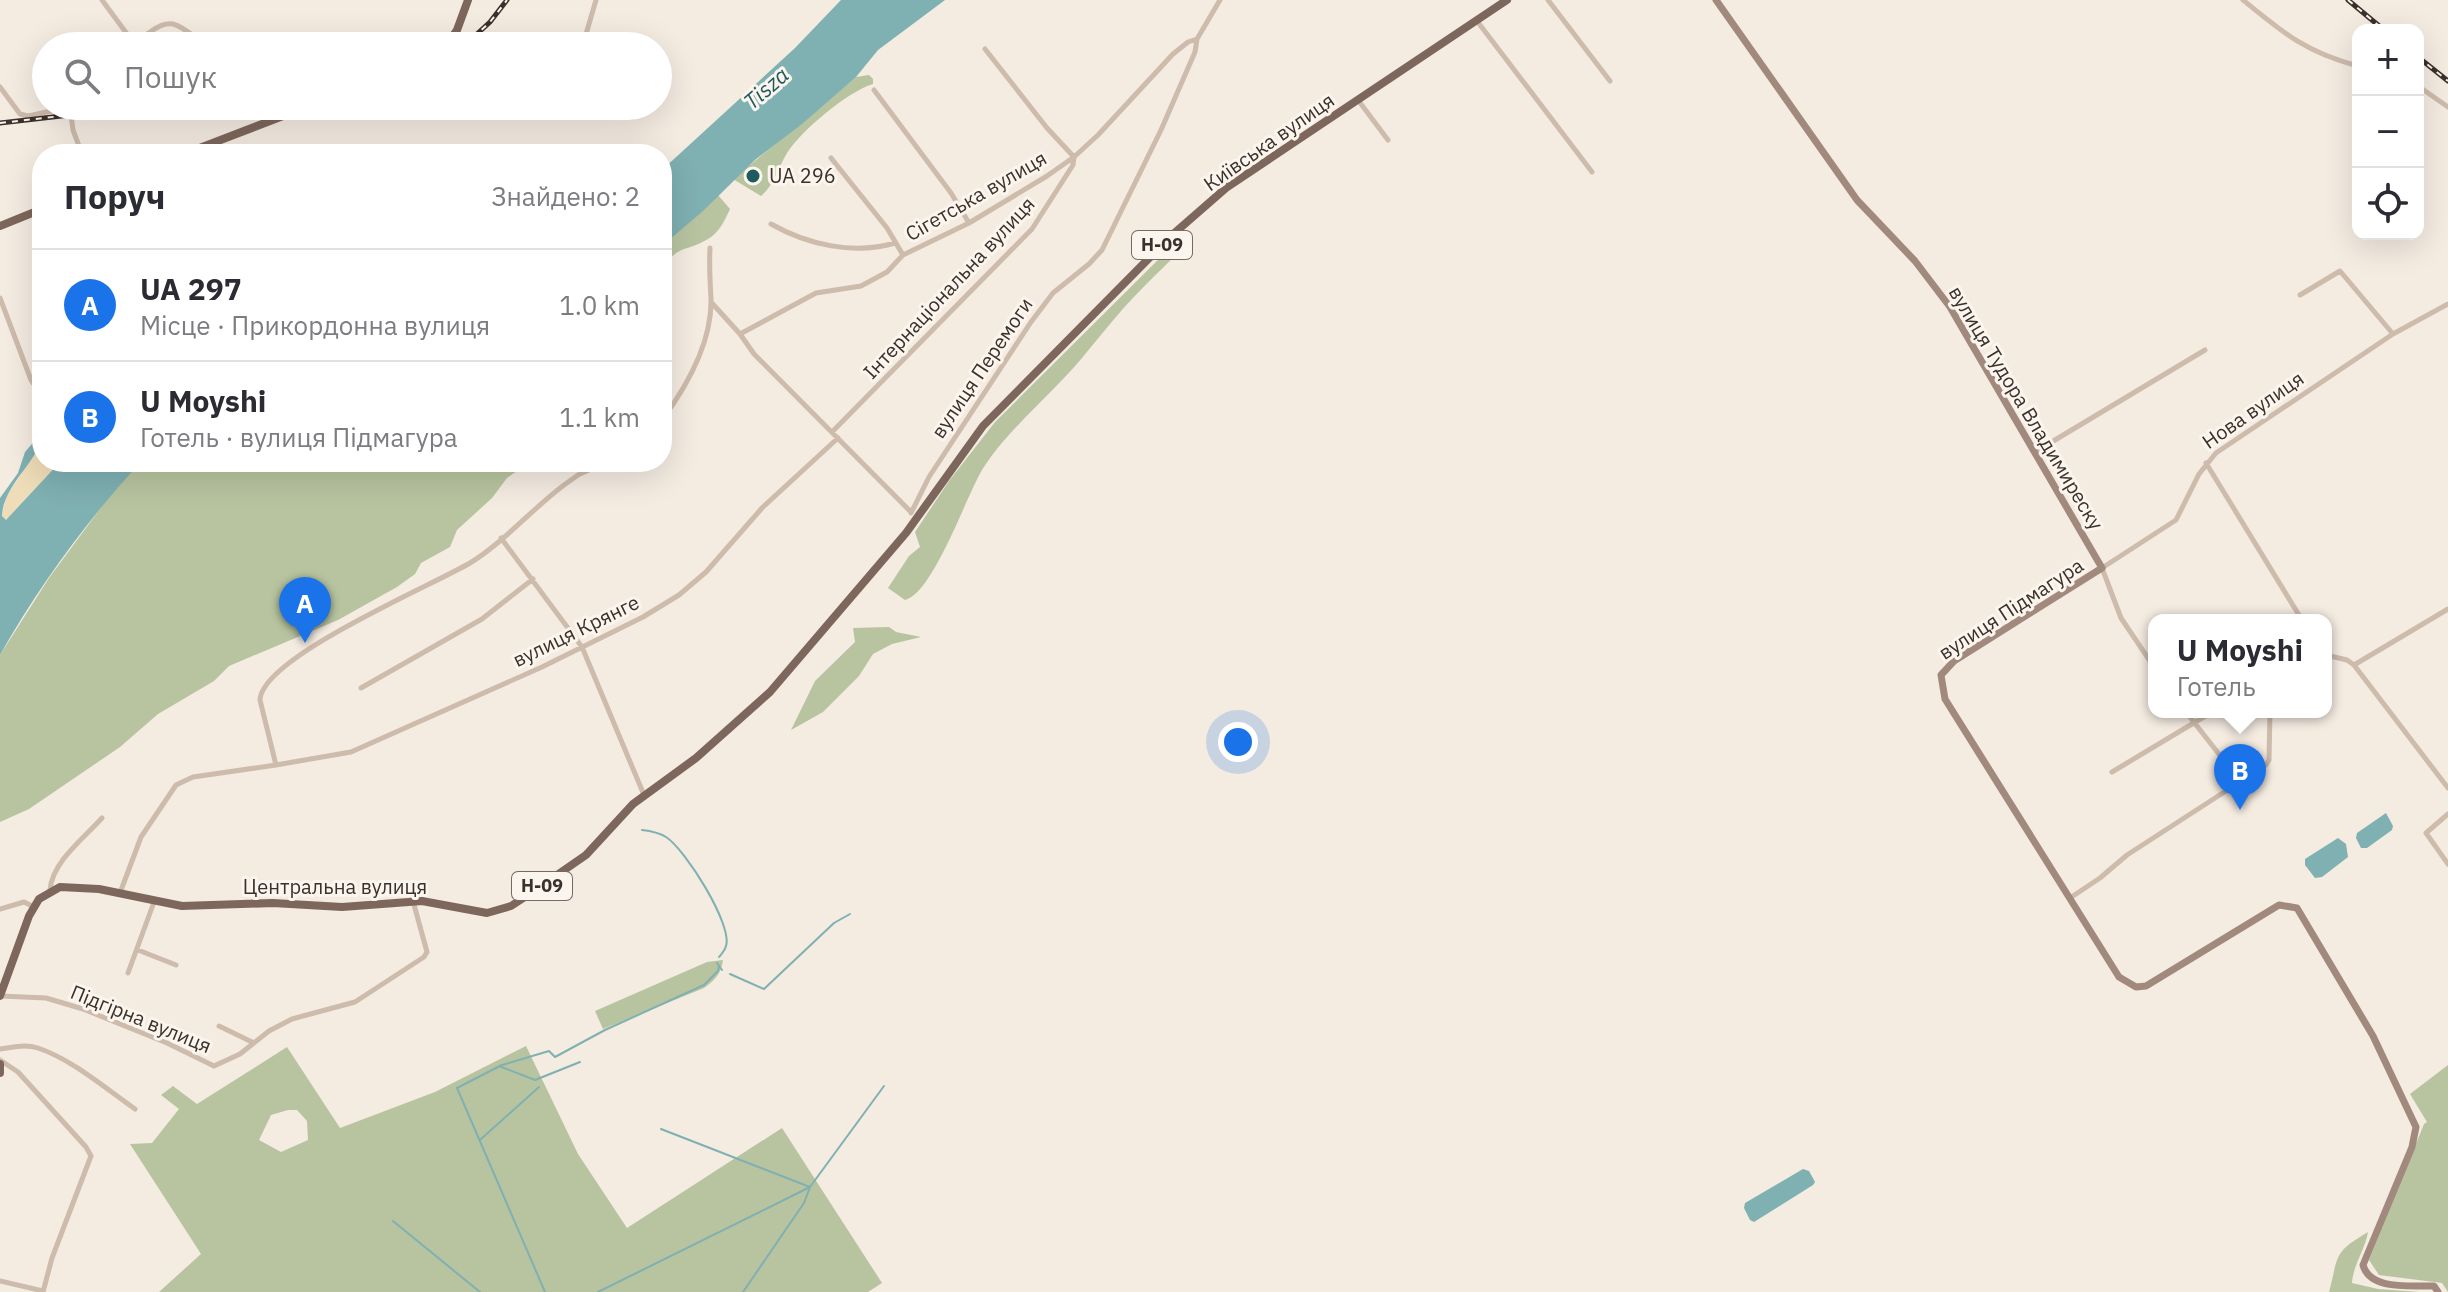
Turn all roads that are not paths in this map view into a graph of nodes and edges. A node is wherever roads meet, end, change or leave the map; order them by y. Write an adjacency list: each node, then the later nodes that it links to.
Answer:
1 (102, 0): 10 (street)
2 (468, 0): 13 (main road)
3 (596, 0): 14 (street)
4 (1220, 0): 15 (street)
5 (1507, 0): 9 (main road, Київська вулиця / Н-09)
6 (1548, 0): 18 (street)
7 (1716, 0): 51 (street, вулиця Тудора Владимиреску)
8 (2243, 0): 17 (street)
9 (1476, 20): 22 (main road, Київська вулиця / Н-09); 32 (street)
10 (126, 32)
11 (151, 32): 12 (street)
12 (186, 32)
13 (456, 32)
14 (587, 32)
15 (1197, 39): 30 (street, Сігетська вулиця); 54 (street, вулиця Перемоги)
16 (985, 49): 30 (street)
17 (2352, 64)
18 (1610, 81)
19 (0, 87): 24 (street)
20 (874, 90): 34 (street)
21 (2424, 90): 23 (street)
22 (1358, 100): 27 (street); 54 (main road, Київська вулиця / Н-09)
23 (2448, 107)
24 (32, 115)
25 (72, 120): 28 (street)
26 (272, 120): 29 (main road)
27 (1388, 140)
28 (78, 144)
29 (210, 144)
30 (1074, 157): 34 (street, Сігетська вулиця); 49 (street, Інтернаціональна вулиця)
31 (831, 158): 37 (street)
32 (1592, 172)
33 (32, 213): 36 (main road)
34 (969, 223): 39 (street, Сігетська вулиця)
35 (771, 224): 37 (street)
36 (0, 226)
37 (895, 243): 39 (street)
38 (710, 248): 42 (street)
39 (903, 255): 44 (street, Сігетська вулиця)
40 (2300, 295): 45 (street)
41 (0, 298): 47 (street)
42 (711, 302): 44 (street); 48 (street)
43 (2448, 304): 45 (street, Нова вулиця)
44 (740, 334): 49 (street)
45 (2393, 334): 52 (street, Нова вулиця)
46 (2205, 350): 51 (street)
47 (32, 381)
48 (672, 406)
49 (832, 432): 50 (street)
50 (838, 438): 54 (street); 60 (street, вулиця Крянге)
51 (2034, 453): 56 (street, вулиця Тудора Владимиреску)
52 (2206, 463): 56 (street, Нова вулиця); 59 (street)
53 (584, 472): 55 (street)
54 (914, 516): 73 (main road, Центральна вулиця / Н-09)
55 (501, 538): 57 (street); 69 (street)
56 (2102, 568): 62 (street, вулиця Підмагура); 79 (street, вулиця Підмагура)
57 (533, 579): 60 (street); 64 (street)
58 (2448, 609): 63 (street)
59 (2298, 614)
60 (582, 647): 69 (street, вулиця Крянге); 73 (street)
61 (2332, 656): 63 (street)
62 (2148, 658)
63 (2354, 665): 72 (street)
64 (361, 688)
65 (2190, 718): 68 (street)
66 (2202, 718): 68 (street)
67 (2270, 718): 71 (street)
68 (2194, 723): 70 (street); 71 (street)
69 (276, 765): 78 (street, вулиця Крянге)
70 (2112, 772)
71 (2240, 781): 79 (street)
72 (2448, 788)
73 (644, 795): 80 (main road, Центральна вулиця / Н-09)
74 (2448, 814): 76 (street)
75 (102, 818): 77 (street)
76 (2448, 864)
77 (50, 890): 78 (main road, Центральна вулиця / Н-09); 82 (main road)
78 (120, 893): 81 (main road, Центральна вулиця / Н-09)
79 (2069, 898): 96 (street, вулиця Підмагура)
80 (413, 901): 81 (main road, Центральна вулиця / Н-09); 89 (street, Підгірна вулиця)
81 (154, 902): 84 (street)
82 (34, 907): 83 (street); 87 (main road)
83 (0, 909)
84 (138, 950): 85 (street); 86 (street)
85 (176, 965)
86 (128, 973)
87 (0, 996): 89 (street, Підгірна вулиця)
88 (219, 1026): 89 (street)
89 (254, 1043)
90 (0, 1049): 93 (street)
91 (0, 1062): 92 (main road); 95 (street)
92 (0, 1073)
93 (135, 1109)
94 (0, 1281): 95 (street)
95 (43, 1291)
96 (2438, 1292)

